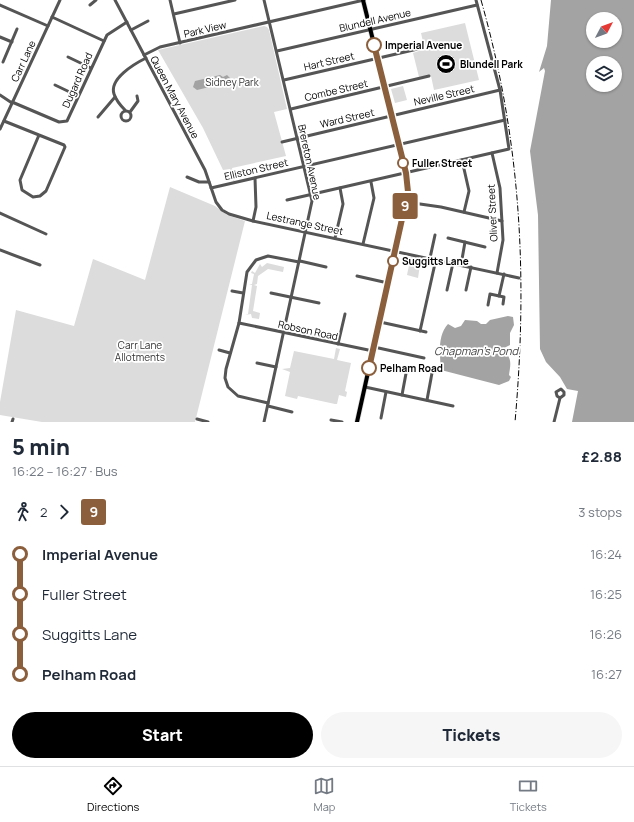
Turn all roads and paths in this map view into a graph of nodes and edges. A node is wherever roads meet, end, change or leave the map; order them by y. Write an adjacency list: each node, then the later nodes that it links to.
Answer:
1 (60, 0): 13 (street, Carr Lane)
2 (96, 0): 10 (street)
3 (115, 0): 15 (street, Queen Mary Avenue)
4 (170, 0): 12 (street)
5 (235, 0): 12 (street)
6 (264, 0): 16 (street, Brereton Avenue)
7 (364, 0): 16 (street, Park View); 20 (main road)
8 (476, 0): 11 (street)
9 (0, 5): 17 (street)
10 (90, 5)
11 (477, 5): 20 (street, Blundell Avenue); 36 (street)
12 (174, 14): 24 (street)
13 (52, 17): 17 (street, Carr Lane); 22 (street)
14 (148, 21): 19 (street)
15 (127, 22): 19 (street, Queen Mary Avenue); 22 (street, Dugard Road)
16 (270, 22): 24 (street, Park View); 26 (street, Brereton Avenue)
17 (48, 26): 41 (street, Carr Lane)
18 (17, 29): 23 (street)
19 (131, 30): 27 (street, Queen Mary Avenue)
20 (370, 30): 26 (street, Blundell Avenue); 29 (main road)
21 (0, 37): 23 (street)
22 (104, 41): 31 (street, Dugard Road)
23 (12, 42): 30 (street)
24 (180, 43): 27 (street, Park View)
25 (422, 48): 29 (street)
26 (277, 51): 33 (street, Brereton Avenue)
27 (145, 56): 39 (street, Park View); 60 (street, Queen Mary Avenue)
28 (68, 57): 31 (street)
29 (378, 58): 33 (street, Hart Street); 35 (main road)
30 (3, 62)
31 (91, 68): 38 (street, Dugard Road)
32 (429, 76): 35 (street, Combe Street)
33 (284, 80): 42 (street, Brereton Avenue)
34 (55, 85): 38 (street)
35 (385, 87): 42 (street, Combe Street); 45 (main road)
36 (500, 90): 45 (street, Neville Street); 47 (street)
37 (0, 95): 41 (street)
38 (78, 96): 41 (street, Dugard Road)
39 (115, 96): 43 (street); 46 (street)
40 (137, 96): 44 (street)
41 (12, 103): 48 (street, Carr Lane)
42 (290, 109): 51 (street, Brereton Avenue)
43 (125, 110): 44 (street); 44 (street)
44 (130, 112)
45 (392, 116): 51 (street, Ward Street); 53 (main road)
46 (98, 117)
47 (505, 120): 53 (street); 54 (street)
48 (4, 121): 49 (street, Carr Lane); 50 (street)
49 (0, 129)
50 (39, 135): 50 (street)
51 (298, 138): 52 (street, Ward Street); 56 (street, Brereton Avenue)
52 (282, 142)
53 (398, 144): 56 (street, Elliston Street); 57 (main road)
54 (492, 153): 55 (street); 71 (street, Oliver Street)
55 (462, 160): 57 (street); 68 (street)
56 (304, 166): 59 (street, Elliston Street); 64 (street, Brereton Avenue)
57 (406, 173): 61 (street); 67 (main road)
58 (187, 177): 60 (street)
59 (255, 178): 62 (street, Elliston Street); 70 (street)
60 (209, 182): 62 (street, Queen Mary Avenue)
61 (371, 182): 63 (street); 78 (street)
62 (211, 188): 66 (street, Queen Mary Avenue)
63 (340, 188): 64 (street); 75 (street)
64 (311, 195): 65 (street); 72 (street, Brereton Avenue)
65 (287, 200)
66 (216, 202): 70 (street, Lestrange Street)
67 (406, 202): 68 (street); 81 (main road)
68 (464, 212): 71 (street)
69 (0, 213): 73 (street)
70 (253, 221): 72 (street, Lestrange Street)
71 (502, 221): 90 (street, Oliver Street)
72 (306, 231): 75 (street, Lestrange Street); 84 (street, Brereton Avenue)
73 (46, 234)
74 (435, 235): 82 (street)
75 (336, 238): 78 (street, Lestrange Street)
76 (448, 238): 77 (street)
77 (466, 242): 79 (street); 87 (street)
78 (363, 244): 81 (street, Lestrange Street)
79 (485, 246)
80 (0, 250): 86 (street)
81 (395, 250): 82 (street, Lestrange Street); 94 (main road)
82 (430, 258): 83 (street, Lestrange Street)
83 (436, 259): 85 (street, Lestrange Street); 108 (street)
84 (300, 261): 88 (street); 98 (street); 101 (street, Brereton Avenue)
85 (453, 263): 87 (street, Lestrange Street); 95 (street)
86 (40, 265)
87 (460, 265): 89 (street, Lestrange Street)
88 (326, 267)
89 (471, 267): 90 (street, Lestrange Street); 96 (street)
90 (497, 273): 91 (street, Lestrange Street)
91 (504, 274): 93 (street, Lestrange Street); 100 (street)
92 (357, 276): 94 (street)
93 (519, 278)
94 (388, 283): 106 (main road)
95 (447, 290)
96 (466, 290)
97 (232, 291): 98 (street)
98 (243, 293): 107 (street)
99 (271, 293): 101 (street)
100 (499, 296): 103 (street); 104 (street)
101 (291, 297): 102 (street); 109 (street, Brereton Avenue)
102 (319, 303)
103 (503, 304)
104 (488, 305)
105 (345, 314): 111 (street)
106 (380, 322): 108 (street); 112 (main road)
107 (239, 324): 109 (street, Robson Road); 114 (street)
108 (420, 331): 110 (street)
109 (283, 332): 111 (street, Robson Road); 117 (street, Brereton Avenue)
110 (426, 332)
111 (338, 344): 112 (street, Robson Road)
112 (373, 349): 115 (street, Robson Road); 120 (main road)
113 (219, 350): 114 (street)
114 (230, 353): 125 (street)
115 (424, 358)
116 (257, 363): 117 (street)
117 (276, 367): 125 (street, Brereton Avenue)
118 (407, 368): 122 (street)
119 (432, 373): 124 (street)
120 (365, 387): 121 (street); 134 (main road)
121 (386, 392): 122 (street); 128 (street)
122 (402, 395): 124 (street)
123 (560, 398): 135 (street)
124 (427, 400): 126 (street)
125 (268, 405): 127 (street); 132 (street, Brereton Avenue)
126 (453, 406)
127 (292, 412)
128 (381, 418)
129 (197, 420): 131 (street)
130 (331, 420): 133 (street)
131 (208, 422)
132 (264, 422)
133 (342, 422)
134 (357, 422)
135 (554, 422)

